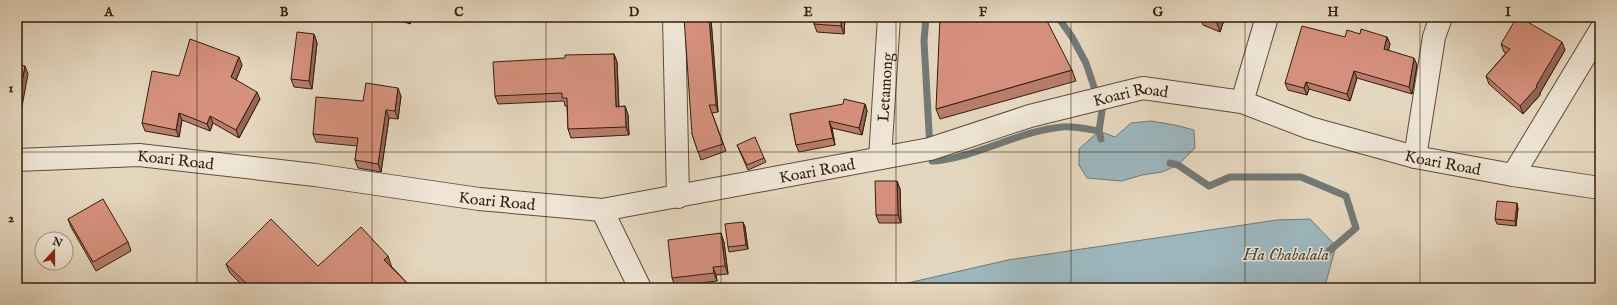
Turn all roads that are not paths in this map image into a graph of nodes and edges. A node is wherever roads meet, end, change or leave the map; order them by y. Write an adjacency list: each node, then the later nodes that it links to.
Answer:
1 (674, 17): 12 (street)
2 (888, 17): 8 (street, Letamong)
3 (1267, 17): 6 (street)
4 (1441, 17): 7 (street)
5 (1600, 32): 10 (street)
6 (1242, 102): 7 (street, Koari Road); 8 (street, Koari Road)
7 (1415, 157): 10 (street, Koari Road)
8 (880, 158): 12 (street, Koari Road)
9 (17, 160): 13 (street, Koari Road)
10 (1513, 175): 11 (street, Koari Road)
11 (1600, 188)
12 (678, 197): 13 (street, Koari Road)
13 (602, 210): 14 (street)
14 (640, 288)

